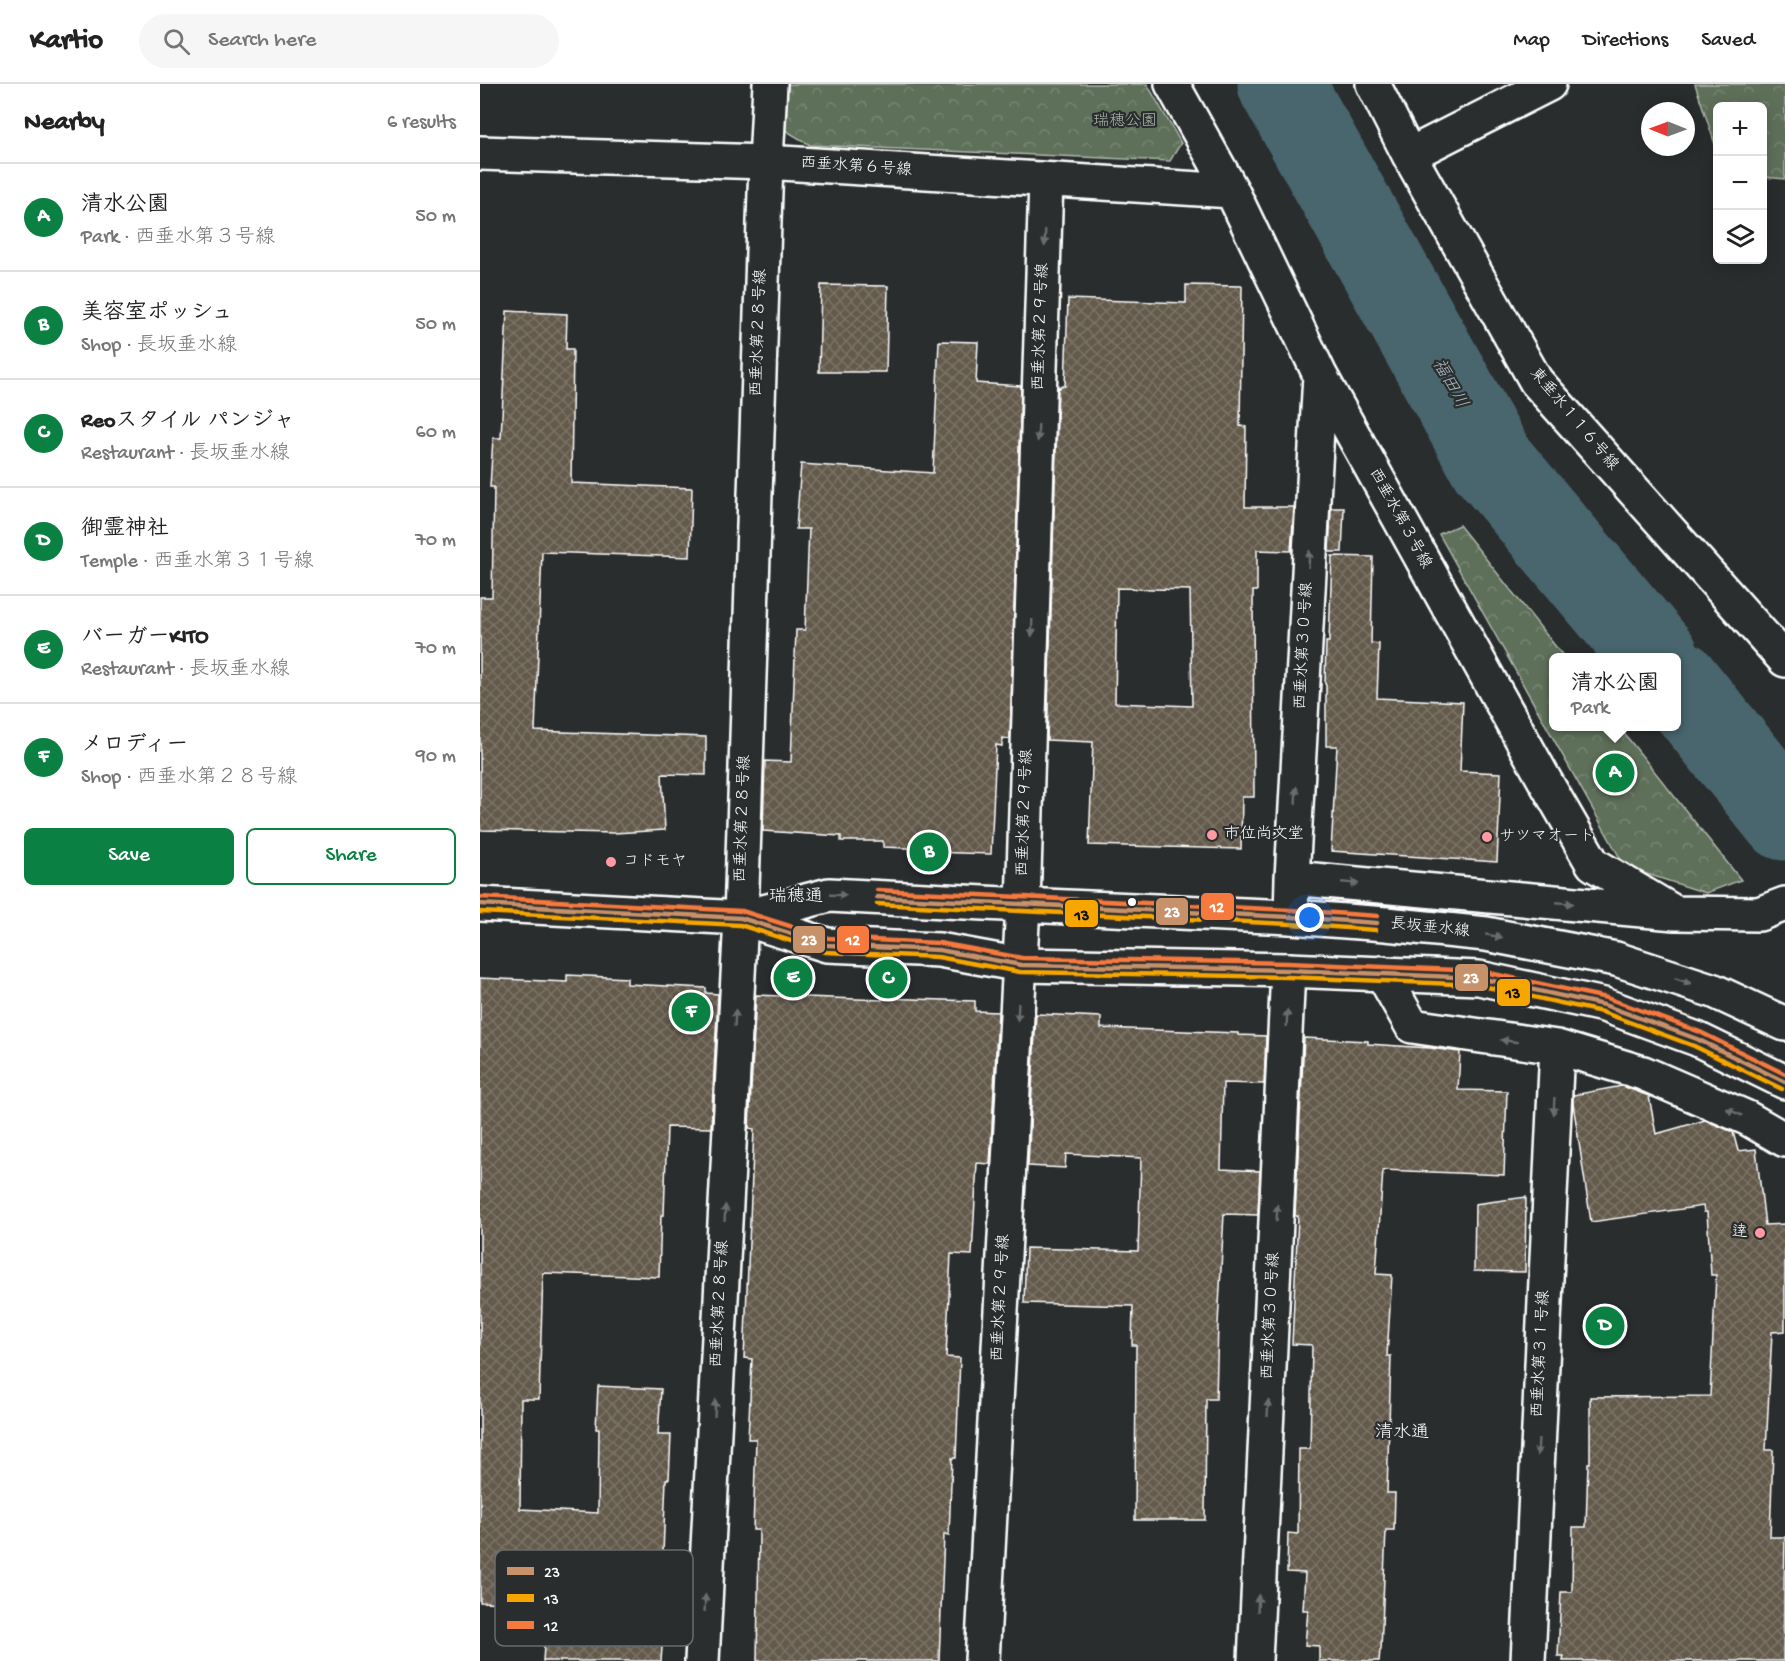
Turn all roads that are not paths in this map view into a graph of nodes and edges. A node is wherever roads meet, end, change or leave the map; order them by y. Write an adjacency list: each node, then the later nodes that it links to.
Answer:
1 (770, 84): 7 (street, 西垂水第２８号線)
2 (1172, 84): 9 (street, 西垂水第３号線)
3 (1373, 84): 6 (street, 東垂水１１６号線)
4 (1549, 84): 6 (street)
5 (480, 153): 7 (street, 西垂水第６号線)
6 (1409, 155): 11 (street, 東垂水１１６号線)
7 (766, 162): 8 (street, 西垂水第６号線); 18 (street, 西垂水第２８号線)
8 (1046, 180): 9 (street, 西垂水第６号線); 14 (street, 西垂水第２９号線, one-way to 14)
9 (1233, 191): 10 (street, 西垂水第３号線)
10 (1320, 375): 12 (street, 西垂水第３０号線, one-way to 10); 16 (street, 西垂水第３号線)
11 (1785, 660)
12 (1292, 878): 16 (street, one-way to 16); 17 (street, 西垂水第３０号線)
13 (480, 904): 18 (street, 長坂垂水線)
14 (1023, 905): 17 (street, 長坂垂水線); 18 (street, 長坂垂水線, one-way to 14); 19 (street, 西垂水第２９号線)
15 (1772, 909): 16 (street)
16 (1675, 913)
17 (1291, 916): 22 (street, 長坂垂水線, one-way to 22)
18 (741, 918): 19 (street, 長坂垂水線); 26 (street, 西垂水第２８号線, one-way to 18)
19 (1021, 965): 20 (street, 長坂垂水線); 27 (street, 西垂水第２９号線, one-way to 27)
20 (1288, 970): 21 (street, 長坂垂水線); 28 (street, 西垂水第３０号線, one-way to 20)
21 (1382, 973): 23 (street, one-way to 21); 24 (street, 長坂垂水線)
22 (1785, 1024)
23 (1557, 1047): 25 (street, one-way to 23); 29 (street, 西垂水第３１号線, one-way to 29)
24 (1785, 1082)
25 (1785, 1140)
26 (702, 1661)
27 (982, 1661)
28 (1255, 1661)
29 (1528, 1661)

